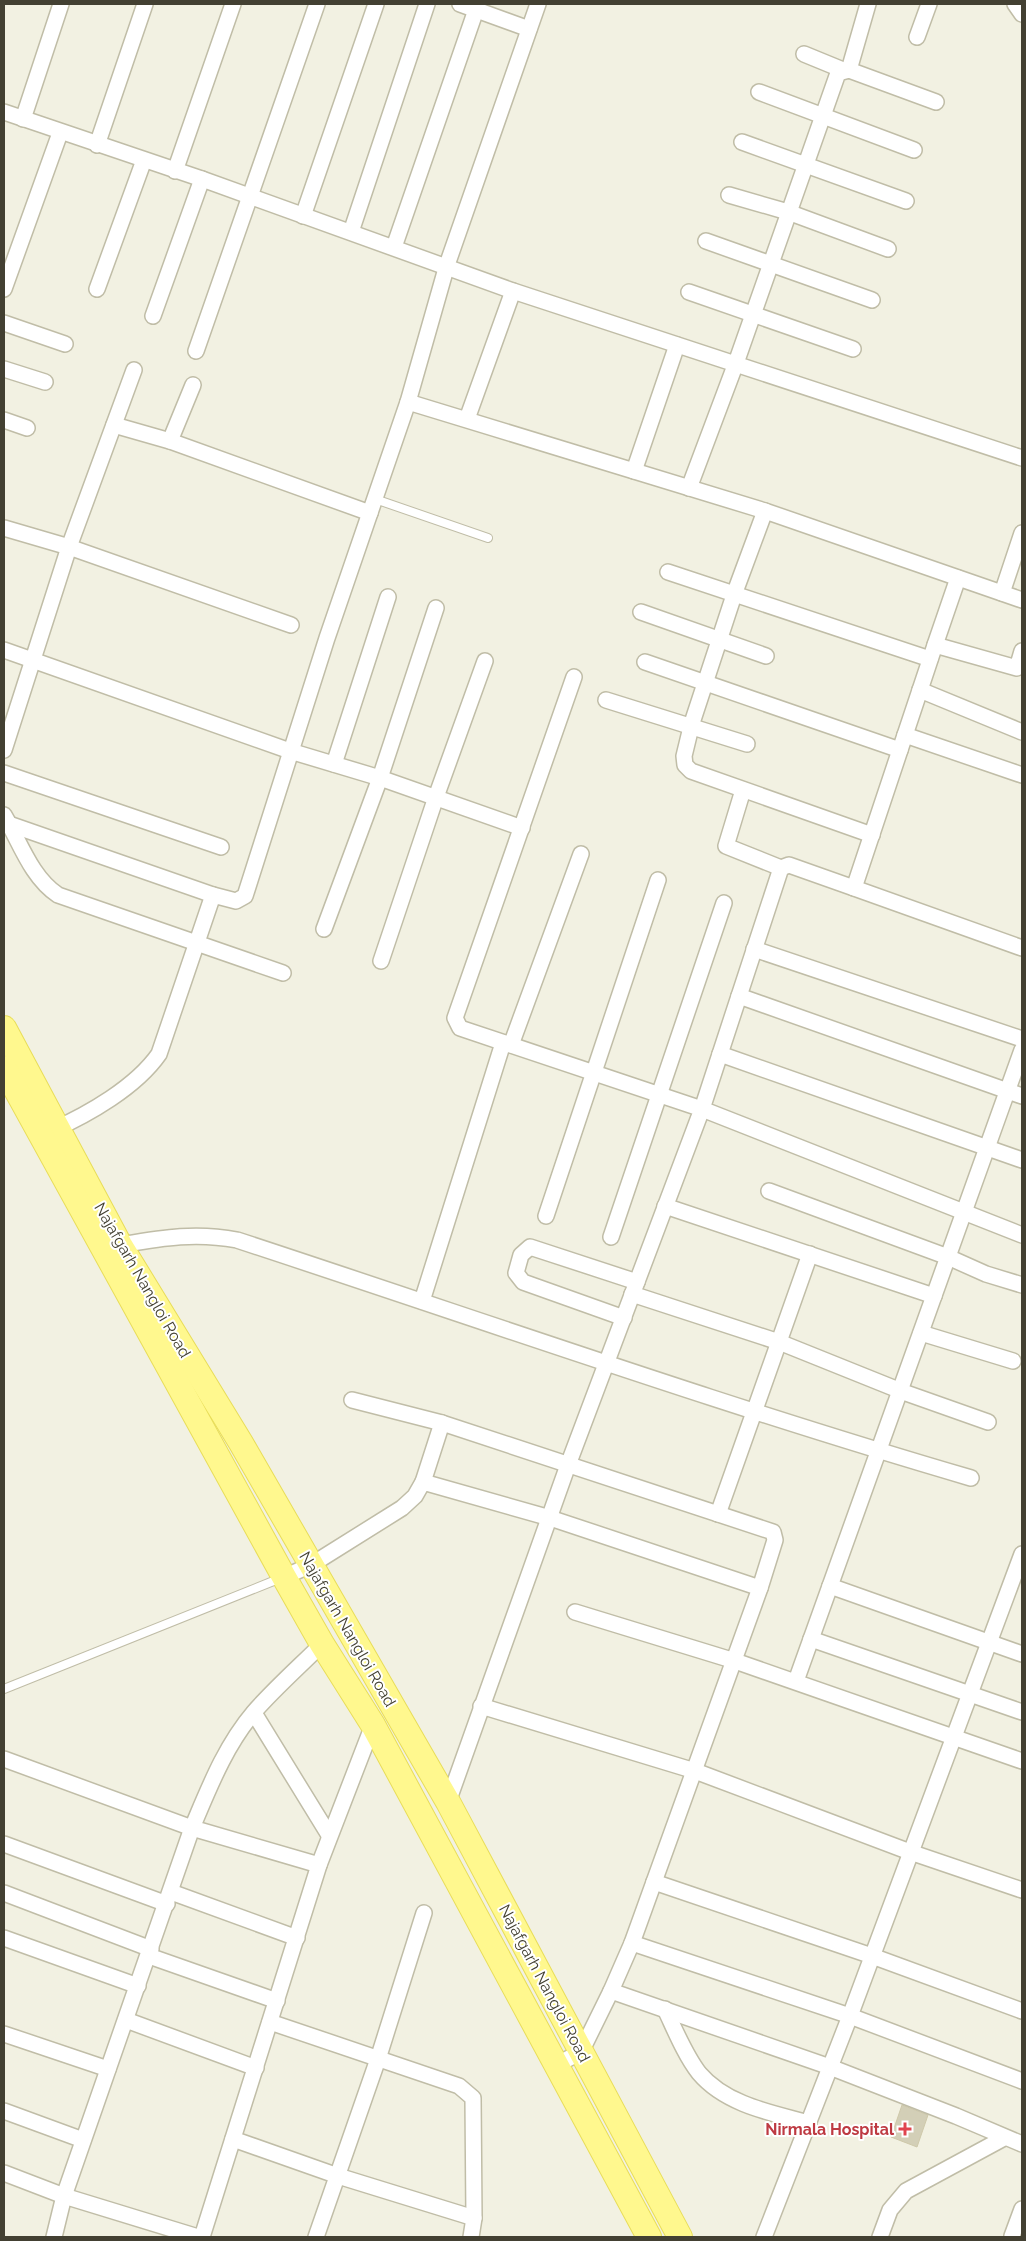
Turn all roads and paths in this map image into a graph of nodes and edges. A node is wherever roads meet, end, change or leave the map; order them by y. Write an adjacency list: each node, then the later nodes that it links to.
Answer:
1 (61, 4): 22 (street)
2 (145, 4): 25 (street)
3 (232, 4): 29 (street)
4 (317, 4): 32 (street)
5 (376, 4): 35 (street)
6 (427, 4): 36 (street)
7 (460, 4): 12 (street)
8 (538, 4): 14 (street)
9 (868, 4): 17 (street)
10 (929, 4): 15 (street)
11 (1014, 4): 13 (street)
12 (477, 7): 14 (street); 38 (street)
13 (1022, 14)
14 (529, 29): 41 (street)
15 (917, 37)
16 (804, 54): 17 (street)
17 (846, 70): 19 (street); 21 (street)
18 (759, 92): 21 (street)
19 (936, 102)
20 (4, 112): 22 (street)
21 (821, 116): 26 (street); 28 (street)
22 (22, 119): 23 (street)
23 (60, 133): 25 (street); 42 (street)
24 (742, 142): 28 (street)
25 (97, 145): 27 (street)
26 (914, 150)
27 (144, 160): 29 (street); 43 (street)
28 (804, 166): 33 (street); 34 (street)
29 (176, 171): 30 (street)
30 (202, 178): 32 (street); 48 (street)
31 (728, 195): 34 (street)
32 (248, 197): 35 (street); 53 (street)
33 (906, 201)
34 (788, 212): 39 (street); 40 (street)
35 (303, 216): 36 (street)
36 (351, 232): 38 (street)
37 (706, 242): 40 (street)
38 (394, 247): 41 (street)
39 (888, 249)
40 (770, 264): 46 (street); 47 (street)
41 (446, 265): 44 (street); 59 (street)
42 (4, 289)
43 (97, 289)
44 (513, 291): 51 (street); 60 (street)
45 (689, 292): 47 (street)
46 (872, 300)
47 (753, 314): 52 (street); 54 (street)
48 (153, 316)
49 (4, 323): 50 (street)
50 (65, 344)
51 (677, 345): 54 (street); 66 (street)
52 (853, 349)
53 (196, 351)
54 (736, 362): 65 (street); 67 (street)
55 (4, 369): 57 (street)
56 (134, 370): 62 (street)
57 (45, 382)
58 (193, 385): 64 (street)
59 (408, 402): 60 (street); 68 (street)
60 (467, 419): 66 (street)
61 (4, 420): 63 (street)
62 (114, 425): 64 (street); 73 (street)
63 (27, 428)
64 (170, 441): 68 (street)
65 (1022, 458)
66 (634, 471): 67 (street)
67 (689, 488): 69 (street)
68 (373, 506): 72 (lane); 102 (street)
69 (765, 512): 75 (street); 76 (street)
70 (4, 528): 73 (street)
71 (1022, 533): 77 (street)
72 (488, 538)
73 (69, 547): 82 (street); 88 (street)
74 (668, 572): 76 (street)
75 (958, 578): 77 (street); 86 (street)
76 (735, 592): 83 (street); 86 (street)
77 (1002, 593): 79 (street)
78 (388, 597): 103 (street)
79 (1022, 600)
80 (436, 608): 106 (street)
81 (641, 612): 83 (street)
82 (291, 625)
83 (720, 638): 87 (street); 93 (street)
84 (4, 650): 88 (street)
85 (1022, 651): 91 (street)
86 (932, 652): 91 (street); 94 (street)
87 (766, 656)
88 (34, 659): 100 (street); 102 (street)
89 (485, 661): 108 (street)
90 (645, 662): 93 (street)
91 (1019, 669)
92 (574, 677): 110 (street)
93 (706, 684): 96 (street); 101 (street)
94 (920, 690): 97 (street); 98 (street)
95 (606, 700): 96 (street)
96 (691, 726): 99 (street); 107 (street)
97 (1022, 732)
98 (905, 735): 101 (street); 105 (street)
99 (747, 744)
100 (4, 750)
101 (900, 750): 111 (street)
102 (290, 752): 103 (street); 117 (street)
103 (334, 764): 106 (street)
104 (4, 773): 112 (street)
105 (1022, 775)
106 (380, 778): 108 (street); 119 (street)
107 (743, 790): 111 (street); 114 (street)
108 (436, 797): 110 (street); 123 (street)
109 (6, 819): 117 (street); 120 (street)
110 (522, 828): 128 (street)
111 (872, 835): 116 (street)
112 (220, 847)
113 (581, 854): 128 (street)
114 (781, 868): 116 (street); 122 (street)
115 (658, 880): 132 (street)
116 (854, 888): 121 (street)
117 (213, 895): 120 (street)
118 (724, 902): 134 (street)
119 (324, 929)
120 (197, 942): 124 (street); 137 (street)
121 (1022, 948)
122 (754, 949): 125 (street); 127 (street)
123 (381, 961)
124 (283, 973)
125 (738, 996): 130 (street); 133 (street)
126 (4, 1028): 137 (main road, Najafgarh Nangloi Road)
127 (1022, 1039)
128 (507, 1044): 132 (street); 152 (street)
129 (1022, 1050): 133 (street)
130 (720, 1054): 136 (street); 138 (street)
131 (4, 1068): 137 (main road, Najafgarh Nangloi Road)
132 (595, 1073): 134 (street); 143 (street)
133 (1007, 1090): 135 (street); 138 (street)
134 (658, 1094): 136 (street); 145 (street)
135 (1022, 1096)
136 (702, 1109): 141 (street); 142 (street)
137 (49, 1132): 146 (main road, Najafgarh Nangloi Road); 171 (main road, Najafgarh Nangloi Road)
138 (987, 1149): 139 (street); 142 (street)
139 (1022, 1160)
140 (769, 1191): 148 (street)
141 (665, 1206): 147 (street); 150 (street)
142 (964, 1211): 144 (street); 148 (street)
143 (546, 1216)
144 (1022, 1235)
145 (611, 1236)
146 (120, 1245): 152 (street); 170 (main road, Najafgarh Nangloi Road)
147 (810, 1254): 151 (street); 155 (street)
148 (948, 1257): 149 (street); 151 (street)
149 (1022, 1285)
150 (635, 1288): 153 (street); 153 (street); 155 (street)
151 (934, 1296): 154 (street)
152 (422, 1301): 157 (street)
153 (624, 1318): 157 (street)
154 (921, 1333): 156 (street); 158 (street)
155 (779, 1342): 158 (street); 160 (street)
156 (1013, 1361)
157 (607, 1364): 160 (street); 164 (street)
158 (900, 1390): 161 (street); 163 (street)
159 (352, 1400): 162 (street)
160 (754, 1410): 163 (street); 167 (street)
161 (988, 1422)
162 (442, 1423): 164 (street); 166 (street)
163 (879, 1451): 165 (street); 173 (street)
164 (568, 1465): 167 (street); 168 (street)
165 (971, 1478)
166 (424, 1482): 168 (street); 170 (street)
167 (718, 1514): 174 (street)
168 (550, 1518): 174 (street); 184 (street)
169 (1022, 1554): 172 (street)
170 (311, 1565): 171 (street); 192 (main road, Najafgarh Nangloi Road)
171 (284, 1577): 178 (main road, Najafgarh Nangloi Road); 182 (lane)
172 (1017, 1583): 177 (street)
173 (830, 1586): 176 (street); 177 (street)
174 (760, 1588): 180 (street)
175 (575, 1612): 180 (street)
176 (811, 1639): 181 (street); 183 (street)
177 (989, 1642): 179 (street); 183 (street)
178 (322, 1644): 186 (street); 187 (main road, Najafgarh Nangloi Road)
179 (1022, 1654)
180 (735, 1661): 181 (street); 191 (street)
181 (796, 1681): 188 (street)
182 (4, 1689)
183 (970, 1693): 185 (street); 188 (street)
184 (480, 1706): 191 (street); 192 (street)
185 (1022, 1712)
186 (254, 1713): 193 (street); 194 (street)
187 (373, 1725): 194 (street); 219 (main road, Najafgarh Nangloi Road)
188 (954, 1736): 190 (street); 196 (street)
189 (4, 1758): 193 (street)
190 (1022, 1761)
191 (695, 1771): 196 (street); 198 (street)
192 (448, 1802): 217 (main road, Najafgarh Nangloi Road)
193 (192, 1828): 197 (street); 201 (street)
194 (330, 1836): 197 (street)
195 (4, 1844): 201 (street)
196 (910, 1852): 199 (street); 207 (street)
197 (319, 1865): 204 (street)
198 (654, 1882): 205 (street); 207 (street)
199 (1022, 1890)
200 (4, 1893): 206 (street)
201 (169, 1898): 204 (street); 206 (street)
202 (424, 1913): 218 (street)
203 (4, 1938): 208 (street)
204 (297, 1938): 210 (street)
205 (632, 1943): 209 (street); 213 (street)
206 (150, 1952): 208 (street); 210 (street)
207 (872, 1956): 212 (street); 213 (street)
208 (138, 1986): 214 (street)
209 (611, 1991): 211 (street); 217 (street)
210 (276, 2001): 215 (street)
211 (665, 2010): 220 (street); 225 (street)
212 (1022, 2011)
213 (850, 2016): 220 (street); 223 (street)
214 (126, 2020): 221 (street); 222 (street)
215 (270, 2022): 218 (street); 221 (street)
216 (4, 2034): 222 (street)
217 (581, 2052): 219 (street); 241 (main road, Najafgarh Nangloi Road)
218 (378, 2059): 231 (street); 234 (street)
219 (556, 2065): 240 (main road, Najafgarh Nangloi Road)
220 (830, 2067): 225 (street); 226 (street)
221 (256, 2068): 227 (street)
222 (108, 2069): 228 (street)
223 (1022, 2081)
224 (4, 2111): 228 (street)
225 (809, 2123): 242 (street)
226 (1004, 2138): 229 (street); 243 (street)
227 (233, 2139): 231 (street); 237 (street)
228 (84, 2140): 232 (street)
229 (1022, 2144)
230 (4, 2173): 232 (street)
231 (338, 2176): 234 (street); 238 (street)
232 (64, 2196): 236 (street); 237 (street)
233 (1022, 2209): 235 (street)
234 (474, 2218): 239 (street)
235 (1015, 2235)
236 (54, 2237)
237 (200, 2237)
238 (316, 2237)
239 (472, 2237)
240 (649, 2237)
241 (680, 2237)
242 (764, 2237)
243 (880, 2237)

